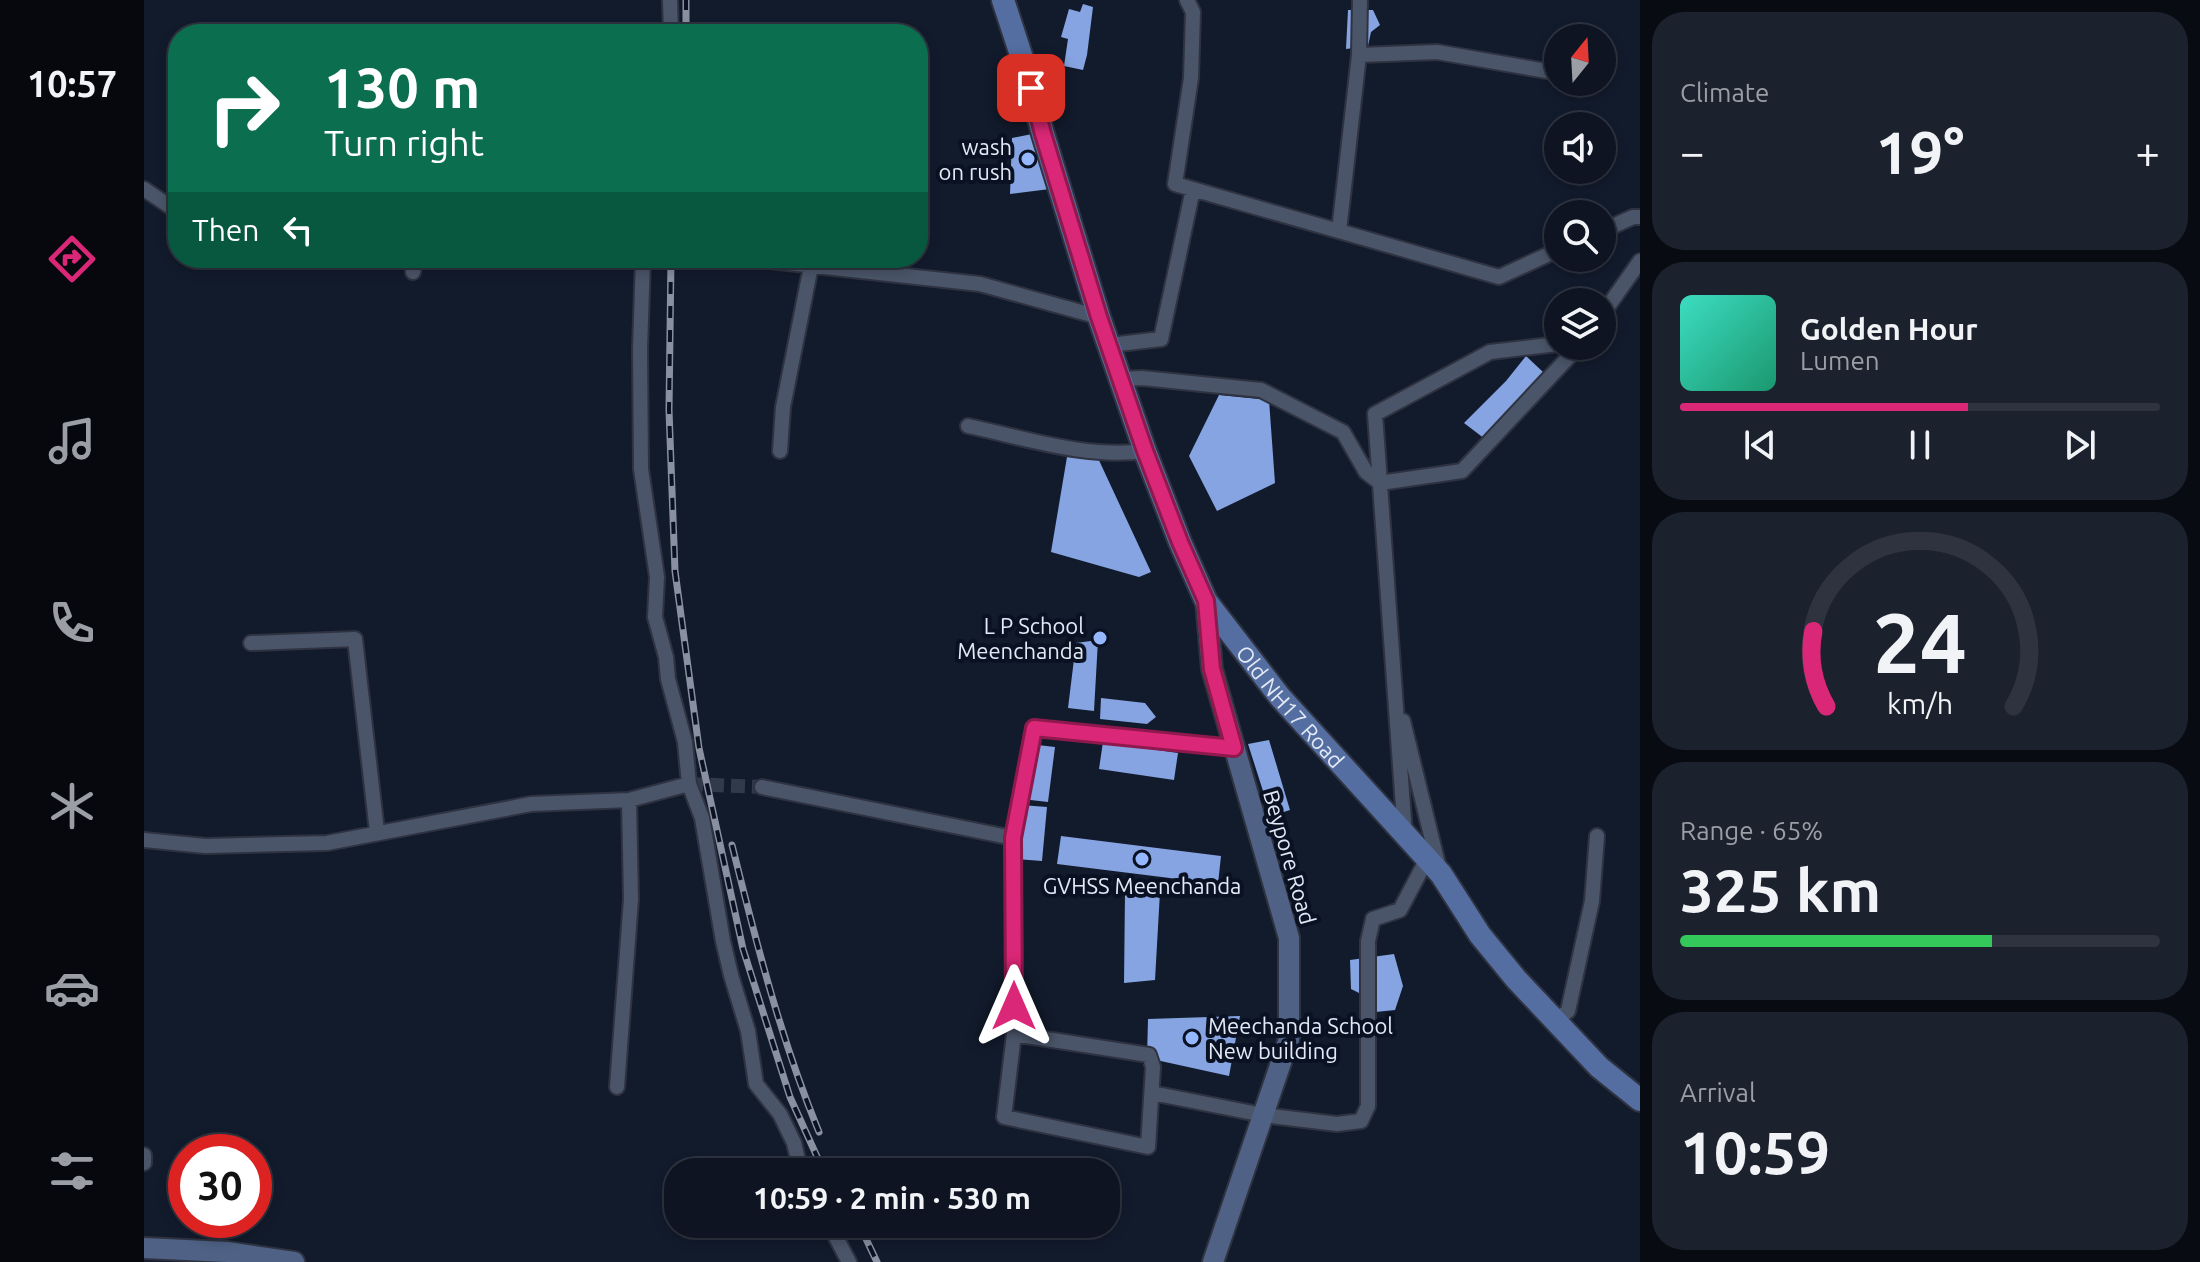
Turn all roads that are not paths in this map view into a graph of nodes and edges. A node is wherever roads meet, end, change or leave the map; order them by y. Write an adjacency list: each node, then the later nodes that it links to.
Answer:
1 (670, 0): 5 (street)
2 (1003, 0): 20 (main road, Old NH17 Road)
3 (1187, 0): 9 (street)
4 (1360, 0): 6 (street)
5 (671, 24)
6 (1359, 55): 7 (street); 13 (street)
7 (1544, 71)
8 (144, 189): 10 (street)
9 (1193, 189): 13 (street); 21 (street)
10 (168, 205)
11 (1640, 217): 12 (street)
12 (1616, 225)
13 (1339, 231): 14 (street)
14 (1544, 256)
15 (1640, 261): 19 (street)
16 (643, 268): 33 (street)
17 (811, 268): 26 (street)
18 (830, 268): 20 (street)
19 (1616, 295)
20 (1099, 317): 21 (main road, Old NH17 Road)
21 (1110, 345): 24 (main road, Old NH17 Road)
22 (1544, 346): 28 (street)
23 (1566, 360): 28 (street)
24 (1121, 379): 27 (main road, Old NH17 Road); 28 (street)
25 (968, 426): 27 (street)
26 (780, 451)
27 (1145, 451): 29 (main road, Old NH17 Road)
28 (1380, 483): 31 (street)
29 (1206, 601): 32 (main road, Beypore Road); 37 (main road, Old NH17 Road)
30 (251, 643): 36 (street)
31 (1393, 678): 37 (street); 41 (street)
32 (1234, 748): 39 (street); 47 (main road, Beypore Road)
33 (689, 784): 35 (street); 49 (street)
34 (762, 787): 39 (street)
35 (629, 800): 36 (street); 44 (street)
36 (377, 832): 40 (street)
37 (1406, 835): 41 (main road, Old NH17 Road)
38 (1597, 836): 42 (street)
39 (1013, 838): 43 (street)
40 (144, 840)
41 (1434, 866): 42 (main road, Old NH17 Road); 47 (street)
42 (1555, 1021): 46 (main road, Old NH17 Road)
43 (1014, 1034): 45 (street); 45 (street)
44 (617, 1087)
45 (1152, 1093): 47 (street)
46 (1640, 1100)
47 (1263, 1115): 55 (main road, Beypore Road)
48 (144, 1155): 50 (street)
49 (798, 1158)
50 (144, 1163)
51 (836, 1238): 54 (street)
52 (144, 1248): 53 (main road)
53 (294, 1262)
54 (849, 1262)
55 (1213, 1262)

